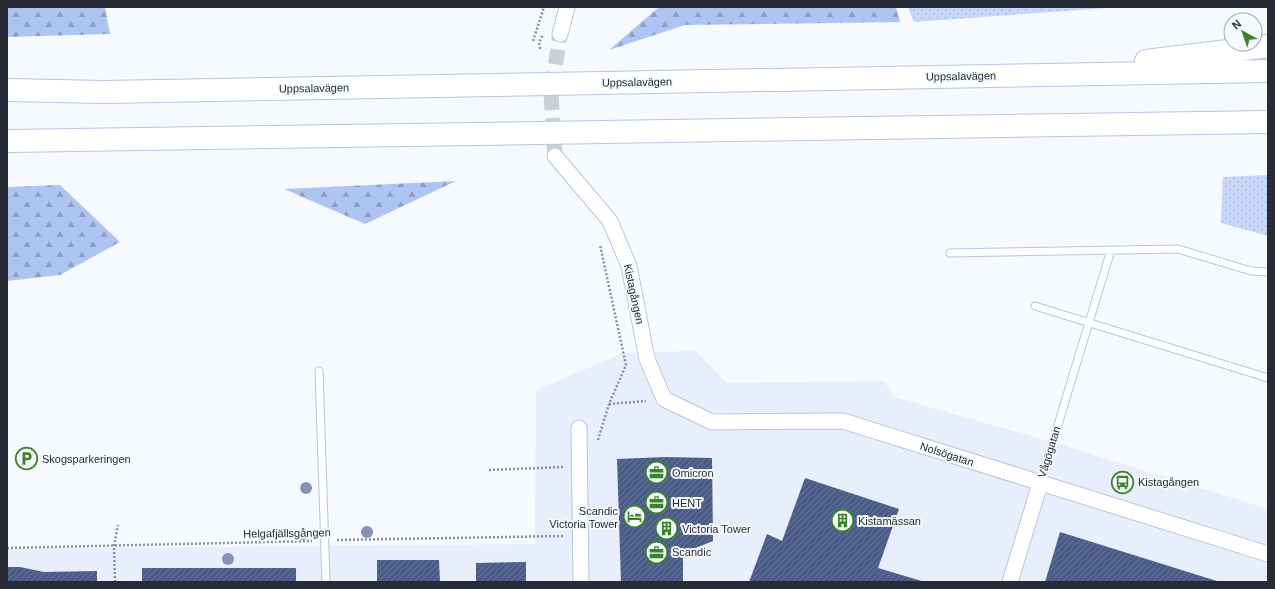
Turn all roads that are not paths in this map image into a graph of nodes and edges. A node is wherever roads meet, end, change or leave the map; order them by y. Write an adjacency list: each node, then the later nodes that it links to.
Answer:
1 (567, 7): 2 (street)
2 (560, 34)
3 (1268, 46): 5 (highway)
4 (1268, 71): 5 (highway, Uppsalavägen)
5 (1032, 75): 6 (highway, Uppsalavägen)
6 (7, 90)
7 (1268, 122): 8 (highway)
8 (7, 141)
9 (554, 156): 17 (street, Kistagången)
10 (1111, 250): 11 (lane); 12 (lane); 14 (lane, Vågögatan)
11 (950, 253)
12 (1268, 272)
13 (1035, 306): 14 (lane)
14 (1089, 323): 16 (lane); 19 (lane, Vågögatan)
15 (319, 371): 21 (lane)
16 (1268, 378)
17 (664, 399): 19 (street, Nolsögatan)
18 (579, 428): 22 (street)
19 (1040, 484): 20 (street, Nolsögatan); 23 (street, Vågögatan)
20 (1268, 554)
21 (326, 582)
22 (581, 582)
23 (1010, 582)

